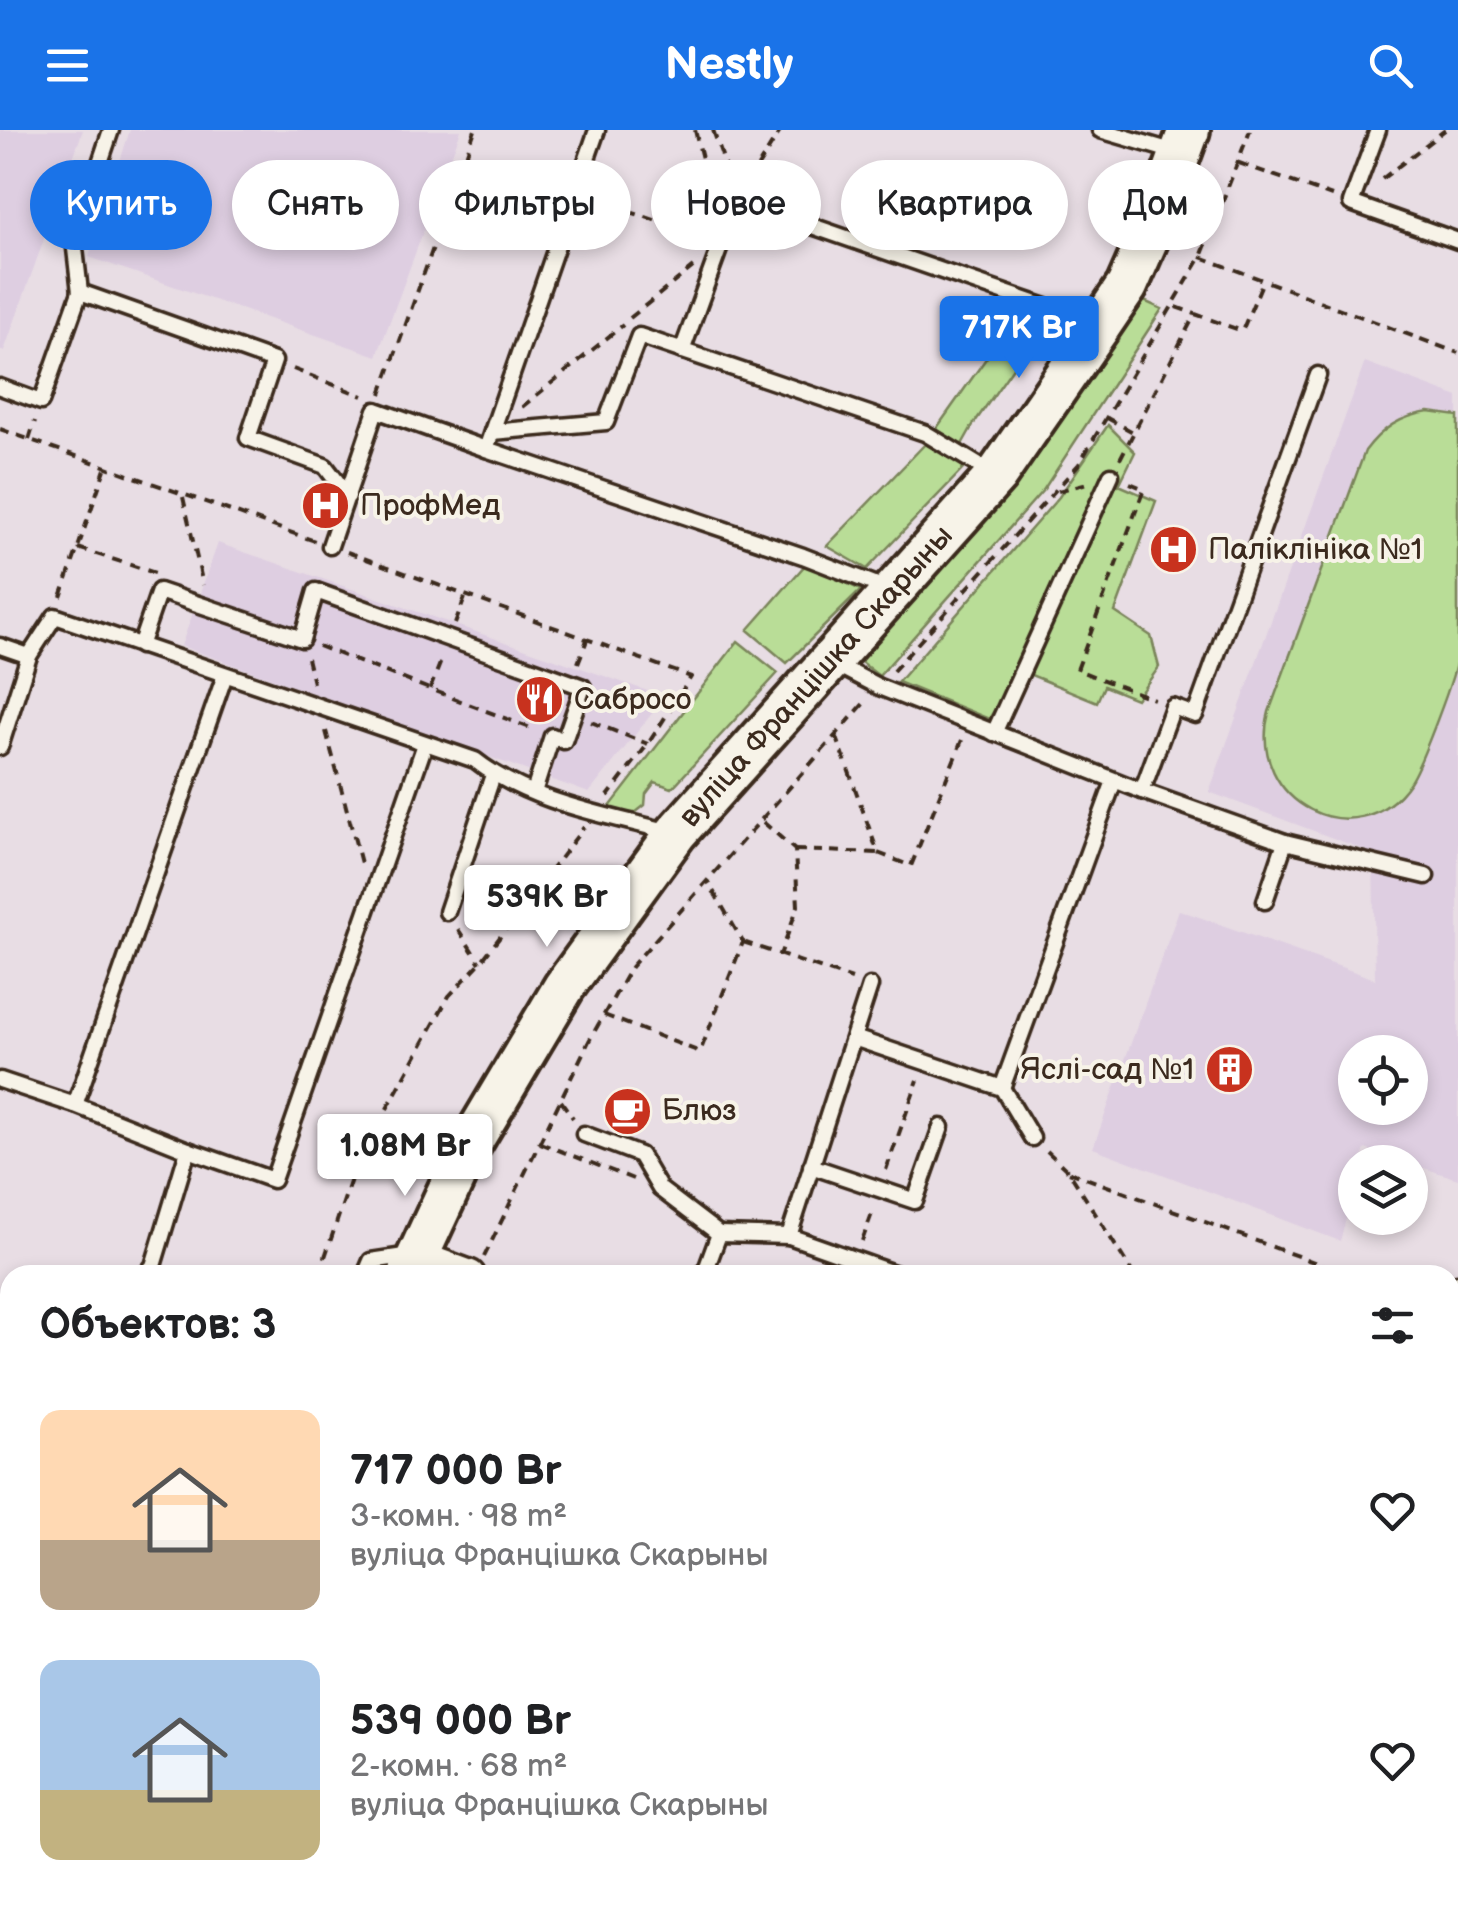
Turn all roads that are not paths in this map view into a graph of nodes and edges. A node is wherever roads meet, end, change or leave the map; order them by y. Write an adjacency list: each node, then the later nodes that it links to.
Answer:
1 (111, 130): 7 (lane)
2 (597, 130): 12 (lane)
3 (1100, 130): 5 (lane)
4 (1378, 130): 6 (lane)
5 (1185, 142): 8 (main road, вуліца Францішка Скарыны)
6 (1458, 241)
7 (80, 292): 11 (lane); 16 (lane)
8 (1100, 326): 9 (lane); 14 (main road, вуліца Францішка Скарыны)
9 (682, 351): 12 (lane); 14 (lane)
10 (1318, 374): 29 (lane)
11 (0, 387)
12 (492, 432): 13 (lane)
13 (486, 449): 16 (lane); 18 (lane)
14 (996, 476): 18 (main road, вуліца Францішка Скарыны)
15 (1111, 476): 24 (lane)
16 (348, 496): 17 (lane)
17 (330, 546)
18 (891, 591): 22 (main road, вуліца Францішка Скарыны)
19 (0, 646): 21 (lane)
20 (140, 646): 21 (lane); 23 (lane); 30 (lane)
21 (28, 656): 26 (lane)
22 (830, 662): 24 (lane); 31 (main road, вуліца Францішка Скарыны)
23 (225, 675): 25 (lane); 40 (lane)
24 (994, 732): 28 (lane)
25 (425, 744): 27 (lane); 44 (lane)
26 (0, 747)
27 (493, 775): 30 (lane); 35 (lane)
28 (1114, 781): 29 (lane); 39 (lane)
29 (1142, 791): 32 (lane)
30 (534, 792): 31 (lane)
31 (676, 833): 50 (main road, вуліца Францішка Скарыны)
32 (1285, 842): 33 (lane); 34 (lane)
33 (1426, 876)
34 (1265, 901)
35 (447, 912)
36 (870, 986): 37 (lane)
37 (854, 1038): 39 (lane); 45 (lane)
38 (0, 1080): 40 (lane)
39 (1002, 1088): 43 (lane)
40 (75, 1105): 44 (lane)
41 (940, 1127): 45 (lane)
42 (584, 1134): 46 (lane)
43 (1032, 1138)
44 (188, 1150): 48 (lane)
45 (812, 1166): 47 (lane)
46 (719, 1234): 47 (lane); 51 (lane)
47 (788, 1236): 52 (lane)
48 (152, 1265)
49 (369, 1265): 50 (lane)
50 (413, 1265)
51 (708, 1265)
52 (870, 1265)

